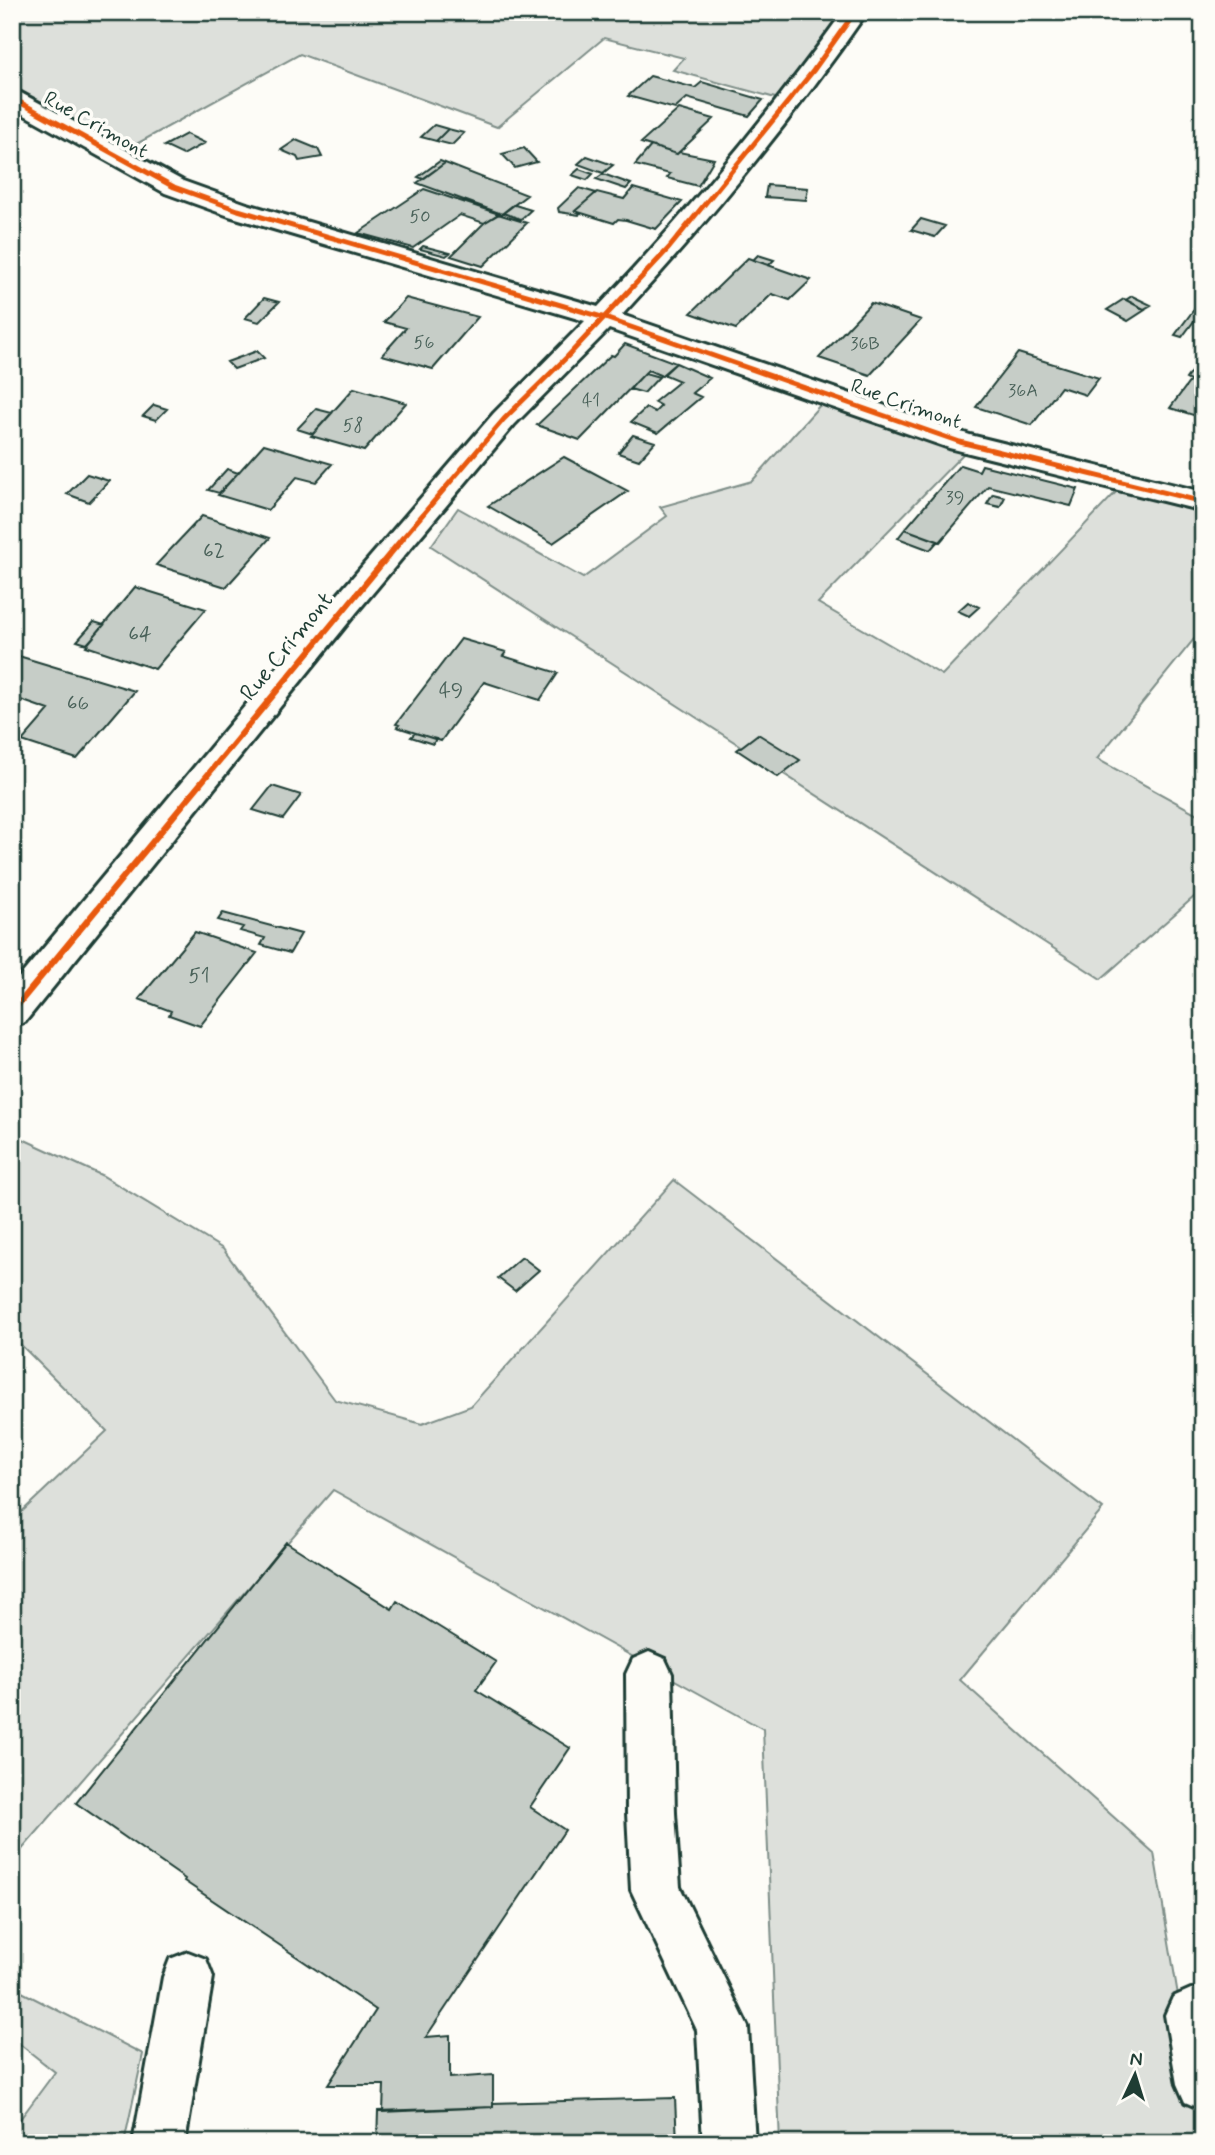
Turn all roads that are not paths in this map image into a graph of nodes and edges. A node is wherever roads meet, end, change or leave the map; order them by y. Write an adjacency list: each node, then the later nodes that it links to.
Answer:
1 (855, 12): 3 (street, Rue Crimont)
2 (12, 98): 3 (street, Rue Crimont)
3 (605, 318): 4 (street, Rue Crimont); 5 (street, Rue Crimont)
4 (1203, 502)
5 (12, 1012)
6 (649, 1674): 11 (street)
7 (188, 1977): 10 (street)
8 (1203, 2015): 9 (street)
9 (1203, 2084)
10 (159, 2143)
11 (729, 2143)

